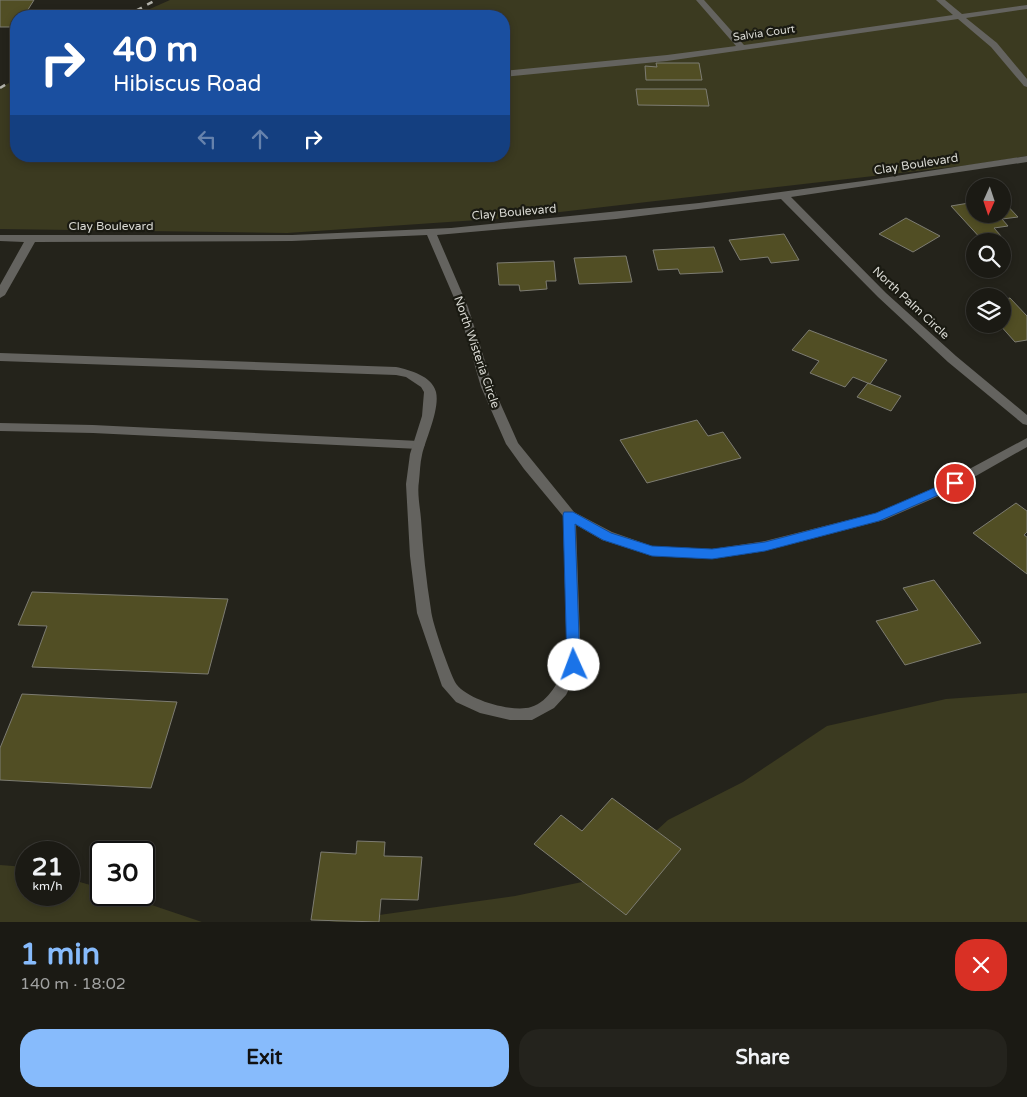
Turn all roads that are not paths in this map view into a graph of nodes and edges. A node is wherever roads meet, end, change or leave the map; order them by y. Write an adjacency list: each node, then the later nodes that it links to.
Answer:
1 (700, 0): 5 (street)
2 (940, 0): 4 (street)
3 (1027, 7): 4 (street, Salvia Court)
4 (960, 16): 5 (street, Salvia Court); 7 (street)
5 (743, 48): 6 (street, Salvia Court)
6 (510, 73)
7 (1027, 84)
8 (1027, 159): 9 (street, Clay Boulevard)
9 (784, 196): 10 (street, Clay Boulevard); 15 (street, North Palm Circle)
10 (431, 232): 12 (street, Clay Boulevard); 19 (street, North Wisteria Circle)
11 (0, 238): 12 (street, Clay Boulevard)
12 (31, 239): 13 (street)
13 (0, 295)
14 (0, 356): 18 (street)
15 (1027, 421)
16 (0, 427): 18 (lane)
17 (1027, 442): 19 (street)
18 (419, 445): 19 (street)
19 (569, 515)

